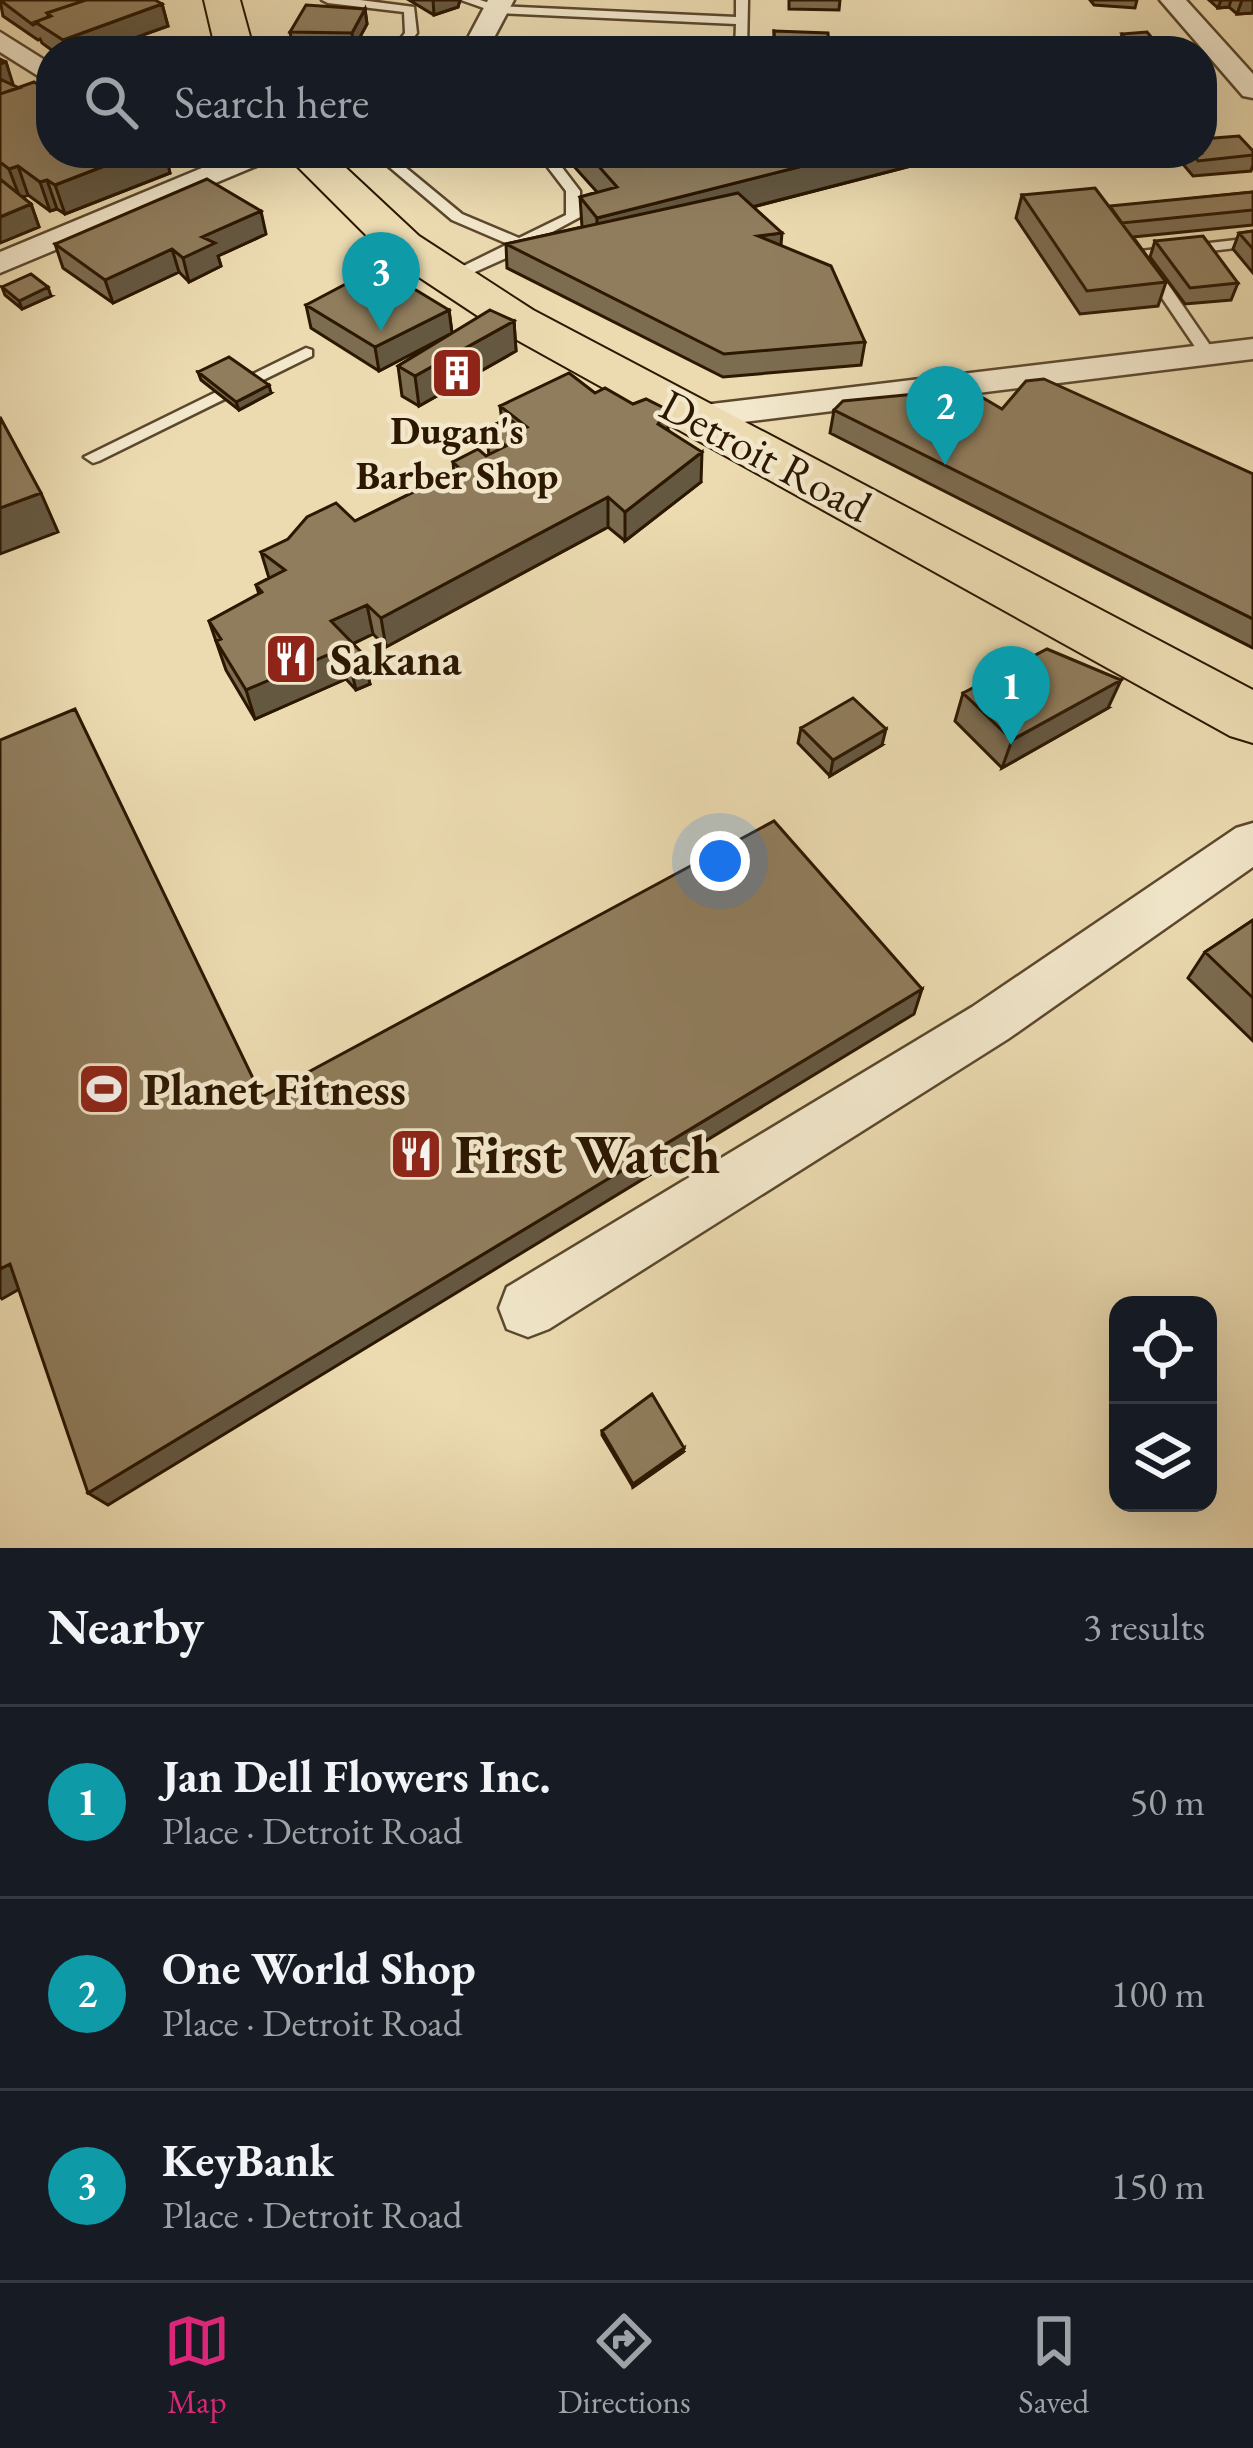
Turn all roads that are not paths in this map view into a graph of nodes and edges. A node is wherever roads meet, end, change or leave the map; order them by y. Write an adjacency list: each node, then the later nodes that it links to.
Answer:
1 (222, 0): 8 (main road)
2 (328, 0): 9 (lane)
3 (467, 0): 6 (lane)
4 (742, 0): 7 (lane)
5 (1172, 0): 12 (street)
6 (500, 4): 7 (lane); 10 (street)
7 (741, 21): 11 (lane)
8 (232, 36)
9 (409, 36)
10 (482, 36)
11 (741, 36)
12 (1204, 36)
13 (0, 40): 15 (street)
14 (1217, 50): 16 (street)
15 (36, 65)
16 (1253, 90)
17 (227, 168): 23 (street)
18 (321, 168): 24 (main road, Detroit Road)
19 (398, 168): 22 (lane)
20 (556, 168): 22 (lane)
21 (1253, 242): 27 (lane)
22 (523, 245): 24 (lane)
23 (0, 263)
24 (450, 278): 28 (main road, Detroit Road)
25 (1253, 349): 27 (street)
26 (306, 352): 29 (lane)
27 (1208, 354): 28 (street)
28 (695, 417): 30 (main road, Detroit Road)
29 (93, 457)
30 (1253, 719)
31 (1253, 842): 32 (street)
32 (528, 1308)

